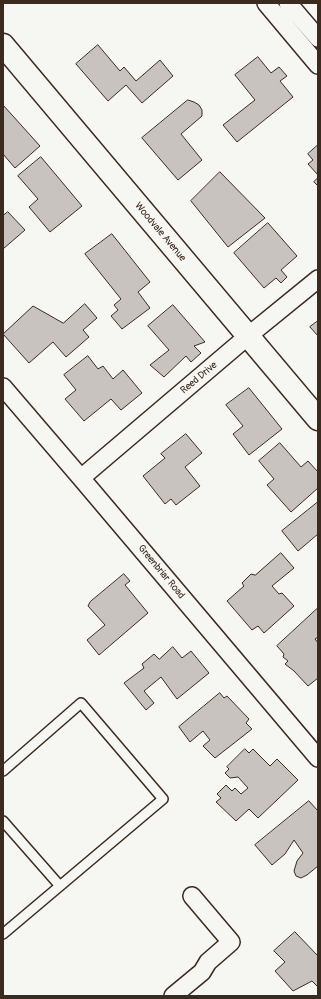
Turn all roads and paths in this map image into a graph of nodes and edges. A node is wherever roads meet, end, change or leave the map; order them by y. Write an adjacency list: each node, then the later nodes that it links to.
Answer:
1 (266, 3): 5 (street)
2 (288, 3): 3 (street)
3 (318, 37): 5 (street)
4 (3, 45): 8 (street, Woodvale Avenue)
5 (304, 49): 6 (street)
6 (318, 65)
7 (318, 279): 8 (street, Reed Drive)
8 (248, 336): 10 (street, Woodvale Avenue); 11 (street, Reed Drive)
9 (3, 387): 11 (street, Greenbriar Road)
10 (318, 419)
11 (81, 478): 12 (street, Greenbriar Road)
12 (318, 758)
13 (3, 771): 15 (lane)
14 (3, 821): 15 (lane)
15 (60, 886): 17 (lane)
16 (192, 896): 18 (street)
17 (3, 934)
18 (173, 996)

